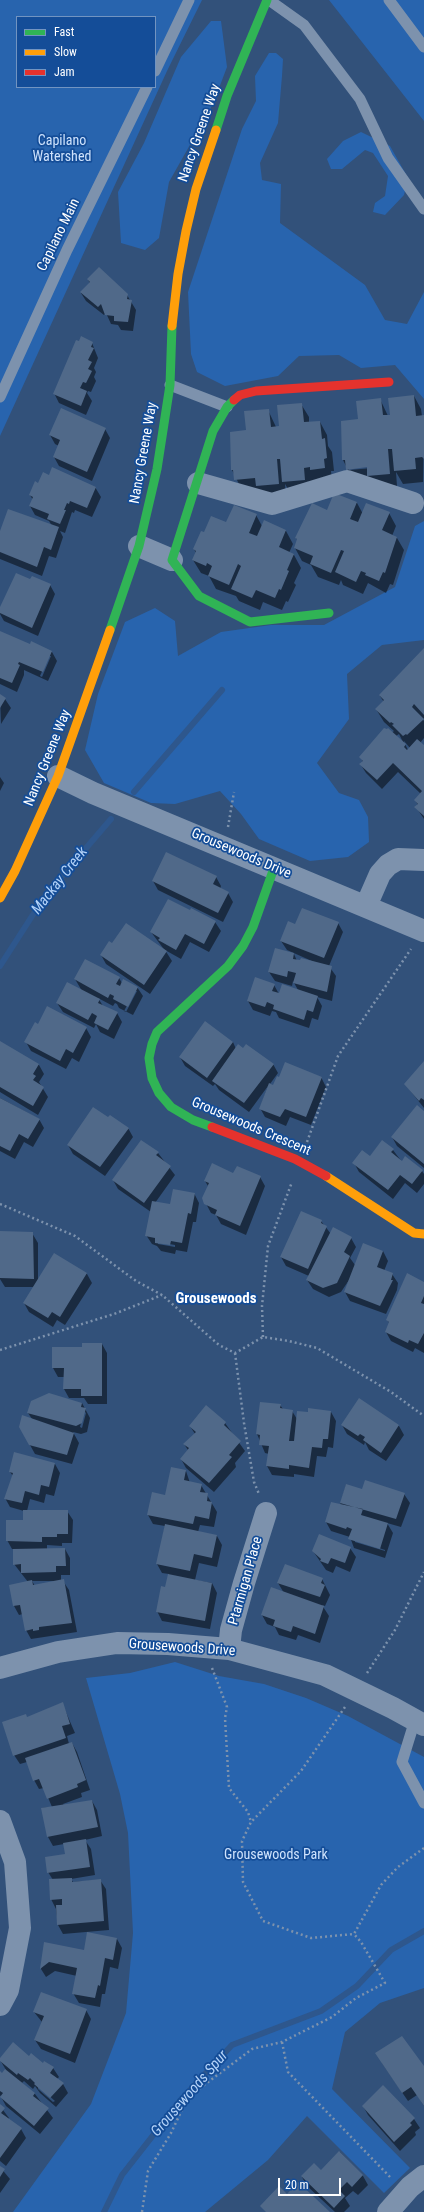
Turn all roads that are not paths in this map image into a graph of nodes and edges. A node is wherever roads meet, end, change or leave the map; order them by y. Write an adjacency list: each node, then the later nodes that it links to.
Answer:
1 (189, 0): 5 (lane)
2 (268, 0): 7 (lane); 9 (street, Nancy Greene Way)
3 (390, 0): 4 (lane)
4 (424, 47)
5 (156, 69)
6 (147, 88): 10 (lane, Capilano Main)
7 (424, 209)
8 (389, 382): 11 (street)
9 (170, 386): 11 (lane); 14 (street, Nancy Greene Way)
10 (0, 397)
11 (226, 406): 12 (street)
12 (198, 483): 13 (street); 15 (street)
13 (413, 503)
14 (139, 546): 15 (street); 17 (street, Nancy Greene Way)
15 (172, 560): 16 (street)
16 (329, 613)
17 (58, 776): 19 (street, Grousewoods Drive); 20 (street, Nancy Greene Way)
18 (424, 860): 21 (street)
19 (274, 868): 21 (street, Grousewoods Drive); 23 (street, Grousewoods Crescent)
20 (0, 898)
21 (366, 906): 22 (street, Grousewoods Drive)
22 (424, 931)
23 (424, 1234)
24 (266, 1512): 25 (street, Ptarmigan Place)
25 (229, 1649): 26 (street, Grousewoods Drive); 27 (street, Grousewoods Drive)
26 (0, 1668)
27 (420, 1723): 28 (lane)
28 (424, 1803)
29 (0, 1821): 30 (street)
30 (0, 2005)
31 (424, 2176): 32 (street)
32 (388, 2212)

